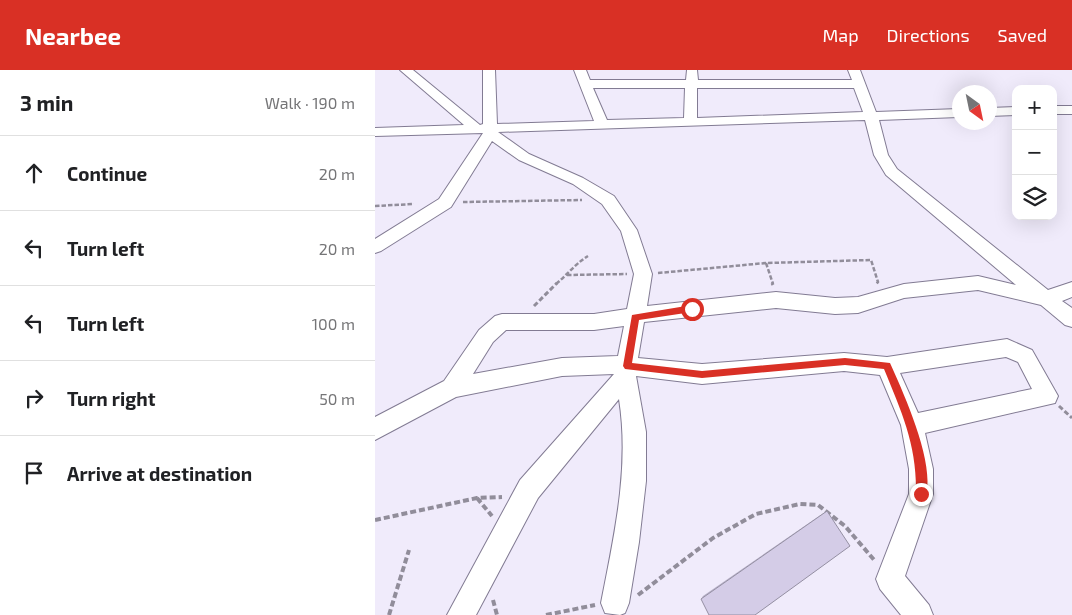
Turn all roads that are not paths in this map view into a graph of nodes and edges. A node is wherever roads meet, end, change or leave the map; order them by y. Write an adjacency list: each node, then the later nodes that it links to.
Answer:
1 (406, 70): 19 (street)
2 (489, 70): 19 (street)
3 (580, 70): 9 (street)
4 (692, 70): 7 (street)
5 (773, 70): 8 (street)
6 (854, 70): 10 (street)
7 (691, 83): 8 (street); 9 (street); 17 (street)
8 (775, 83): 10 (street)
9 (586, 84): 18 (street)
10 (859, 84): 16 (street)
11 (1057, 110): 12 (street)
12 (1072, 110)
13 (1012, 111): 14 (street)
14 (997, 112)
15 (952, 113): 16 (street)
16 (871, 116): 17 (street); 23 (street)
17 (690, 121): 18 (street)
18 (602, 124): 19 (street)
19 (485, 129): 20 (street); 21 (street); 24 (street)
20 (375, 132)
21 (375, 247)
22 (1072, 289): 23 (street)
23 (1046, 299): 24 (street); 25 (street)
24 (635, 317): 27 (street); 28 (street)
25 (1072, 319)
26 (887, 366): 27 (street); 29 (street); 29 (street)
27 (627, 371): 28 (street); 31 (street); 32 (street)
28 (452, 388): 30 (street)
29 (912, 425): 33 (street)
30 (375, 429)
31 (615, 603)
32 (461, 615)
33 (919, 615)

